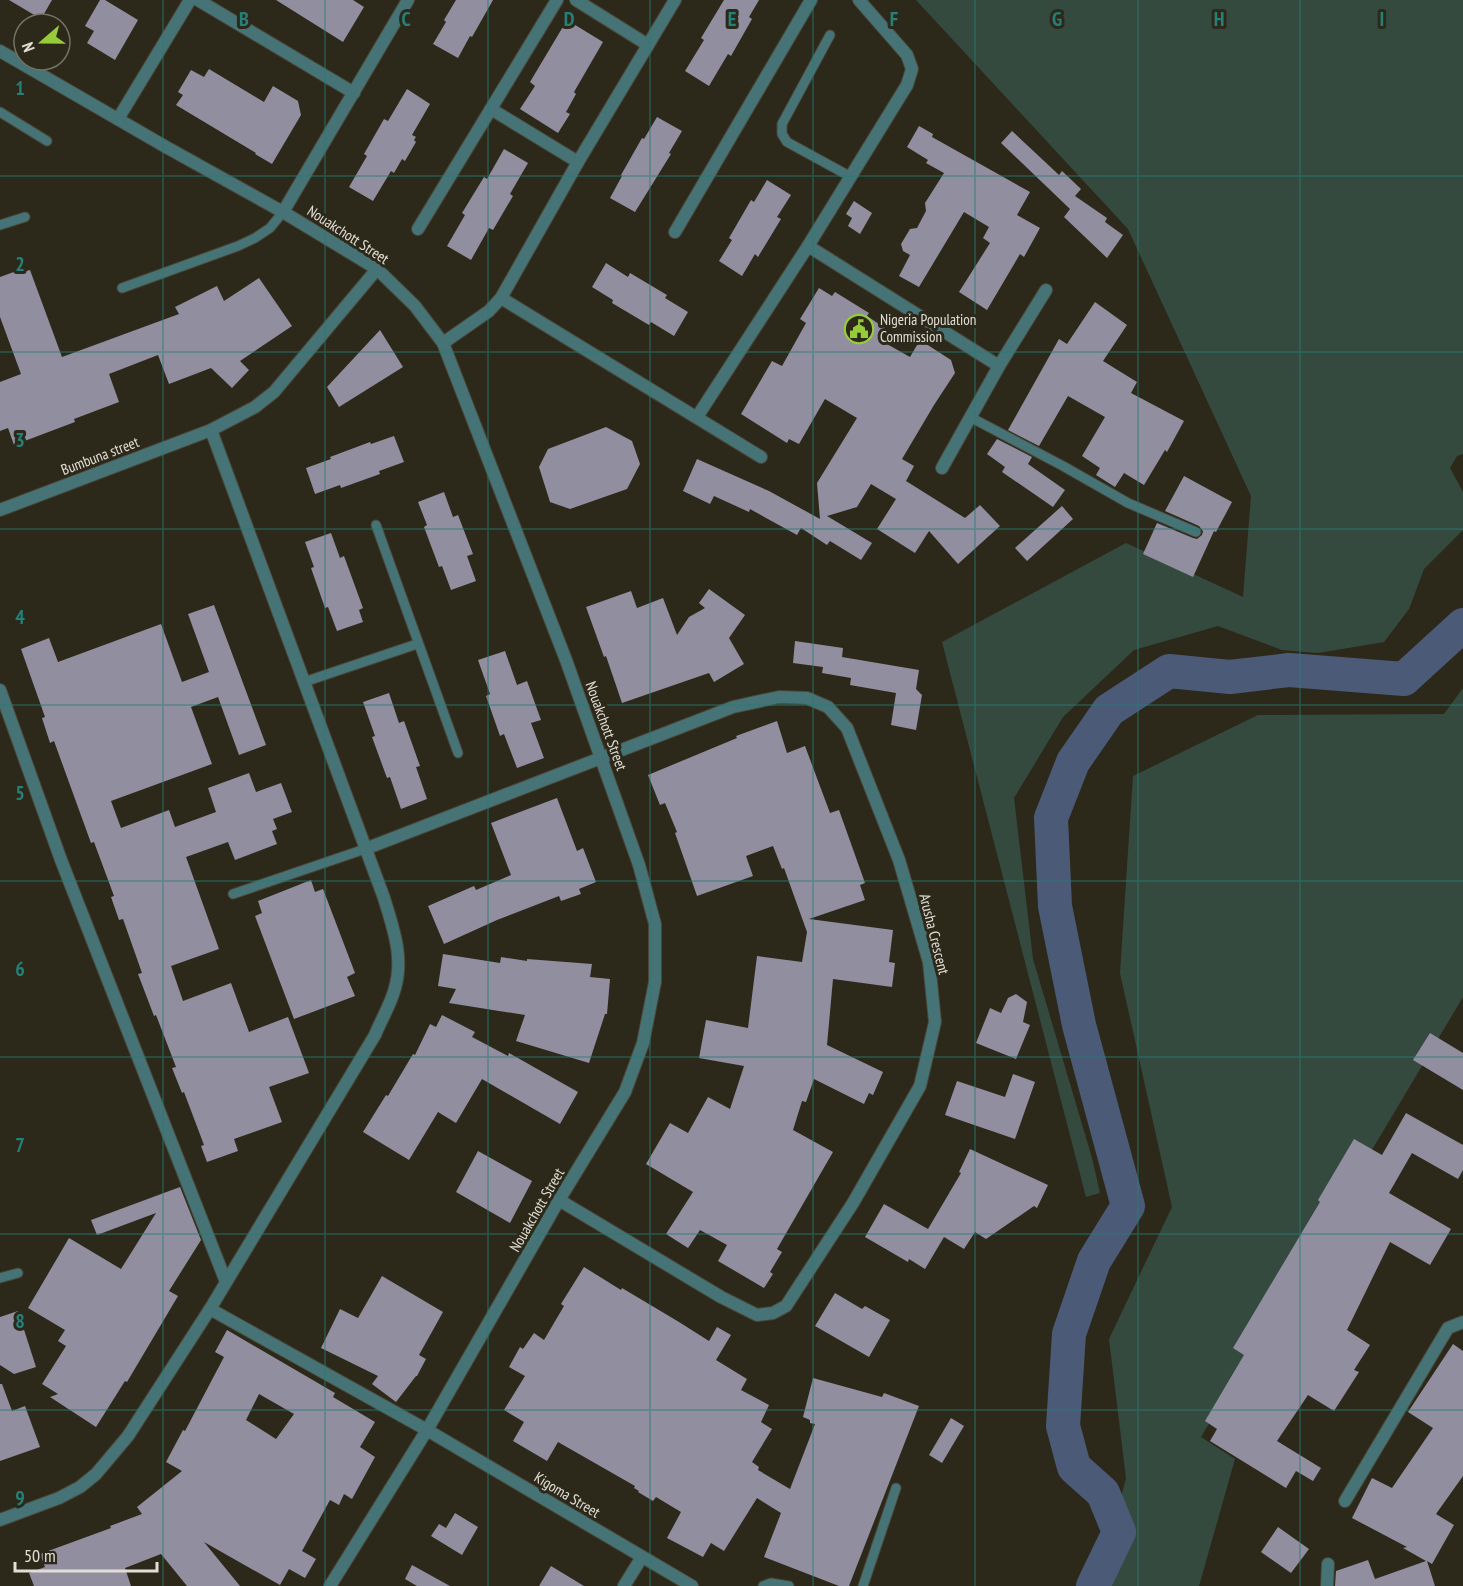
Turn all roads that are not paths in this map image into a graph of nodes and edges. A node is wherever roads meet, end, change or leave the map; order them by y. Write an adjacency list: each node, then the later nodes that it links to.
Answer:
1 (190, 0): 15 (street)
2 (198, 0): 12 (street)
3 (408, 0): 12 (street)
4 (557, 0): 13 (street)
5 (576, 0): 10 (street)
6 (675, 0): 10 (street)
7 (812, 0): 23 (street)
8 (859, 0): 18 (street)
9 (830, 35): 18 (lane)
10 (648, 45): 17 (street)
11 (0, 51): 15 (street, Nouakchott Street)
12 (354, 93): 19 (street)
13 (491, 109): 17 (street); 22 (street)
14 (0, 112): 16 (lane)
15 (118, 119): 19 (street, Nouakchott Street)
16 (47, 141)
17 (578, 162): 28 (street)
18 (851, 177): 24 (street)
19 (283, 212): 25 (street, Nouakchott Street); 26 (lane)
20 (25, 217): 21 (lane)
21 (0, 225)
22 (418, 229)
23 (675, 232)
24 (808, 246): 30 (street); 31 (street)
25 (377, 269): 29 (street, Nouakchott Street); 33 (street, Bumbuna street)
26 (123, 288)
27 (1046, 290): 30 (street)
28 (501, 298): 29 (street); 31 (street)
29 (443, 343): 43 (street, Nouakchott Street)
30 (999, 366): 32 (street)
31 (698, 417): 34 (street)
32 (970, 417): 35 (street); 38 (lane)
33 (211, 430): 36 (street, Bumbuna street); 40 (street)
34 (761, 457)
35 (942, 468)
36 (0, 510)
37 (376, 525): 39 (lane)
38 (1196, 532)
39 (417, 644): 40 (lane); 42 (lane)
40 (304, 682): 44 (street)
41 (0, 690): 49 (street)
42 (458, 753)
43 (601, 759): 44 (street, Arusha Crescent); 46 (street, Nouakchott Street); 46 (street, Arusha Crescent)
44 (366, 849): 45 (lane); 49 (street)
45 (233, 894)
46 (560, 1200): 52 (street, Nouakchott Street)
47 (18, 1273): 48 (lane)
48 (0, 1278)
49 (226, 1282): 50 (street)
50 (210, 1309): 52 (street, Kigoma Street); 55 (street)
51 (1462, 1320): 54 (street)
52 (427, 1430): 56 (street, Kigoma Street); 58 (street, Nouakchott Street)
53 (896, 1488): 63 (lane)
54 (1345, 1501)
55 (0, 1520)
56 (642, 1557): 59 (street); 60 (street, Kigoma Street)
57 (1328, 1564): 64 (street)
58 (330, 1586)
59 (624, 1586)
60 (692, 1586)
61 (763, 1586): 62 (lane)
62 (789, 1586)
63 (863, 1586)
64 (1327, 1586)

